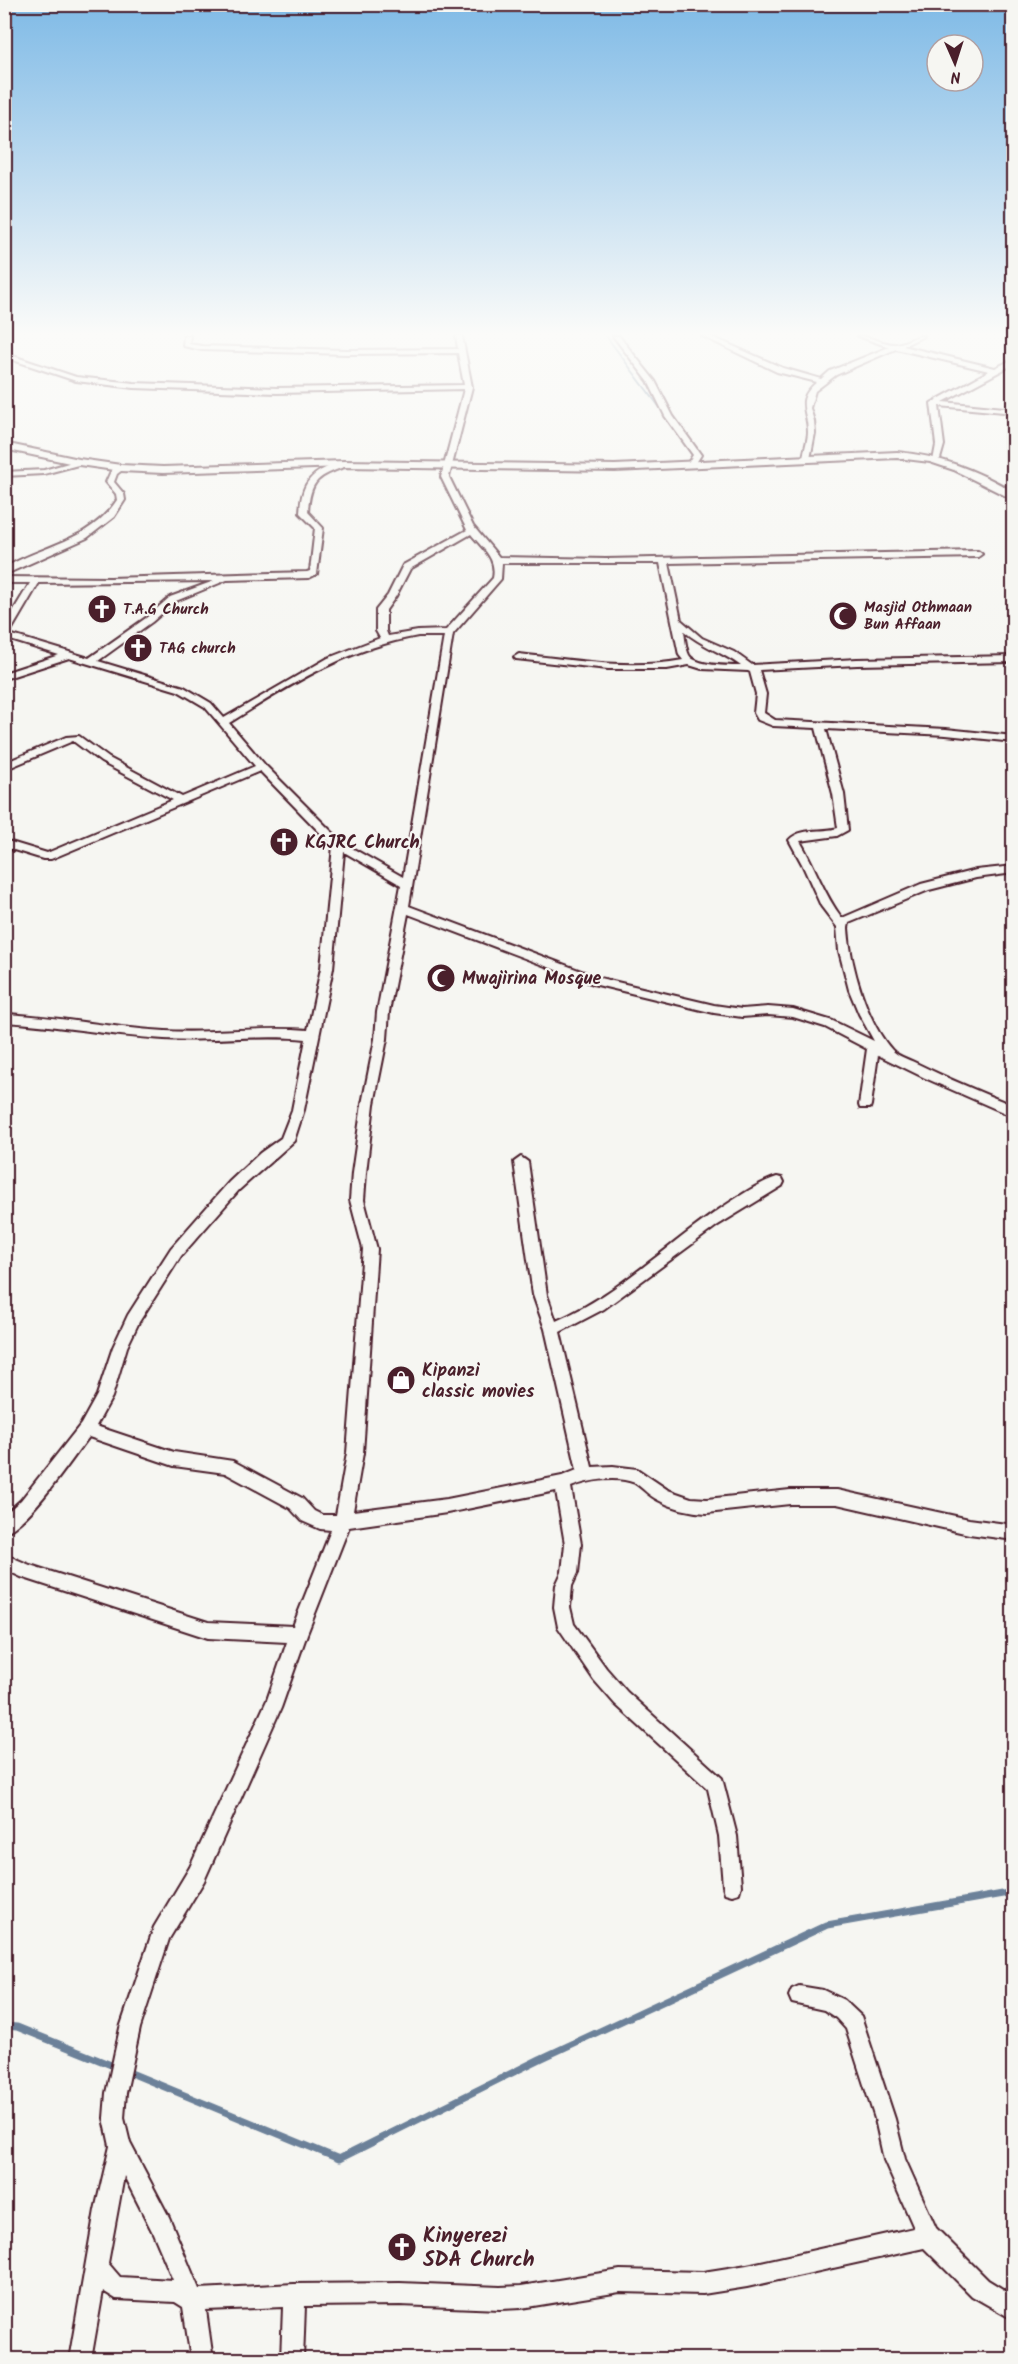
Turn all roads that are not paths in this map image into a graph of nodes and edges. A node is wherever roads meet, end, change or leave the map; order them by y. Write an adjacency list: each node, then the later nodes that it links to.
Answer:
1 (5, 446): 8 (street)
2 (453, 446): 10 (street)
3 (691, 446): 11 (street)
4 (810, 446): 6 (street)
5 (940, 446): 7 (street)
6 (806, 459): 7 (street); 11 (street)
7 (936, 459): 14 (street)
8 (79, 462): 12 (street); 13 (street)
9 (344, 464): 10 (street); 12 (street); 20 (street)
10 (448, 464): 11 (street); 15 (street)
11 (691, 464)
12 (122, 468): 19 (street)
13 (4, 474)
14 (1014, 497)
15 (472, 530): 17 (street); 26 (street)
16 (978, 554): 18 (street)
17 (497, 560): 18 (street); 24 (street)
18 (664, 561): 23 (street)
19 (4, 572)
20 (236, 575): 22 (street); 30 (street)
21 (4, 580): 22 (street)
22 (36, 581): 25 (street)
23 (676, 620): 31 (street); 32 (street)
24 (450, 633): 26 (street); 43 (street)
25 (4, 635): 27 (street)
26 (385, 639): 34 (street)
27 (64, 656): 30 (street); 33 (street)
28 (519, 657): 31 (street)
29 (1014, 658): 32 (street)
30 (90, 662): 34 (street)
31 (690, 662): 32 (street)
32 (753, 669): 35 (street)
33 (4, 676)
34 (224, 722): 38 (street)
35 (820, 726): 36 (street); 45 (street)
36 (1014, 739)
37 (4, 767): 39 (street)
38 (261, 767): 39 (street); 41 (street)
39 (182, 801): 40 (street)
40 (4, 843)
41 (339, 845): 43 (street); 47 (street)
42 (1014, 869): 45 (street)
43 (407, 884): 44 (street)
44 (403, 908): 48 (street); 58 (street)
45 (842, 926): 49 (street)
46 (4, 1018): 47 (street)
47 (314, 1035): 55 (street)
48 (873, 1048): 49 (street); 50 (street)
49 (889, 1056): 51 (street)
50 (865, 1105)
51 (1014, 1112)
52 (521, 1162): 54 (street)
53 (777, 1182): 54 (street)
54 (552, 1329): 56 (street)
55 (86, 1430): 58 (street); 59 (street)
56 (586, 1474): 57 (street); 60 (street)
57 (562, 1483): 58 (street); 63 (street)
58 (343, 1521): 62 (street)
59 (4, 1526)
60 (1014, 1533)
61 (4, 1562): 62 (street)
62 (298, 1634): 65 (street)
63 (732, 1886)
64 (799, 1996): 66 (street)
65 (120, 2146): 67 (street); 69 (street)
66 (928, 2236): 68 (street); 70 (street)
67 (96, 2265): 69 (street); 71 (street)
68 (294, 2295): 69 (street); 73 (street)
69 (193, 2300): 72 (street)
70 (1014, 2309)
71 (81, 2360)
72 (202, 2360)
73 (292, 2360)

